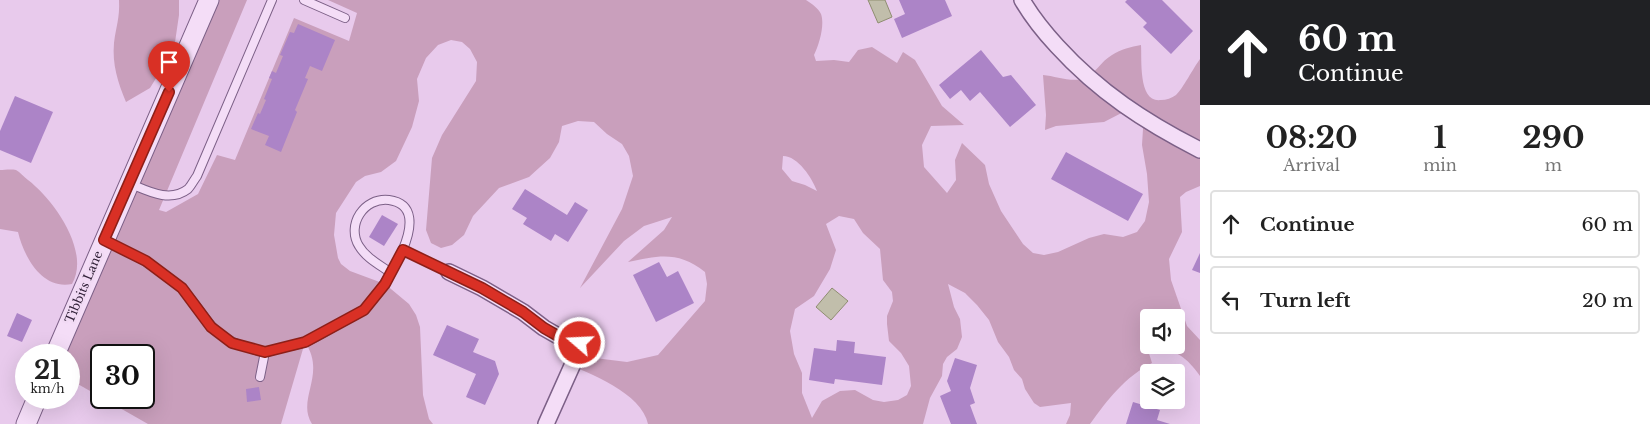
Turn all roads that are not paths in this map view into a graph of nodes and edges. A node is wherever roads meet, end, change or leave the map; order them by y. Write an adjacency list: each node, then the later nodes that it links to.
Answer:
1 (209, 0): 7 (street, Tibbits Lane)
2 (272, 0): 7 (lane)
3 (304, 0): 5 (lane)
4 (1022, 0): 6 (street)
5 (345, 18)
6 (1200, 150)
7 (129, 183): 8 (street, Tibbits Lane)
8 (104, 240): 12 (street, Tibbits Lane); 13 (lane)
9 (403, 250): 10 (lane); 11 (lane); 11 (lane)
10 (449, 272): 17 (street)
11 (391, 273): 13 (lane)
12 (60, 344)
13 (265, 352): 14 (lane)
14 (260, 377)
15 (32, 409): 16 (street)
16 (26, 424)
17 (546, 424)

